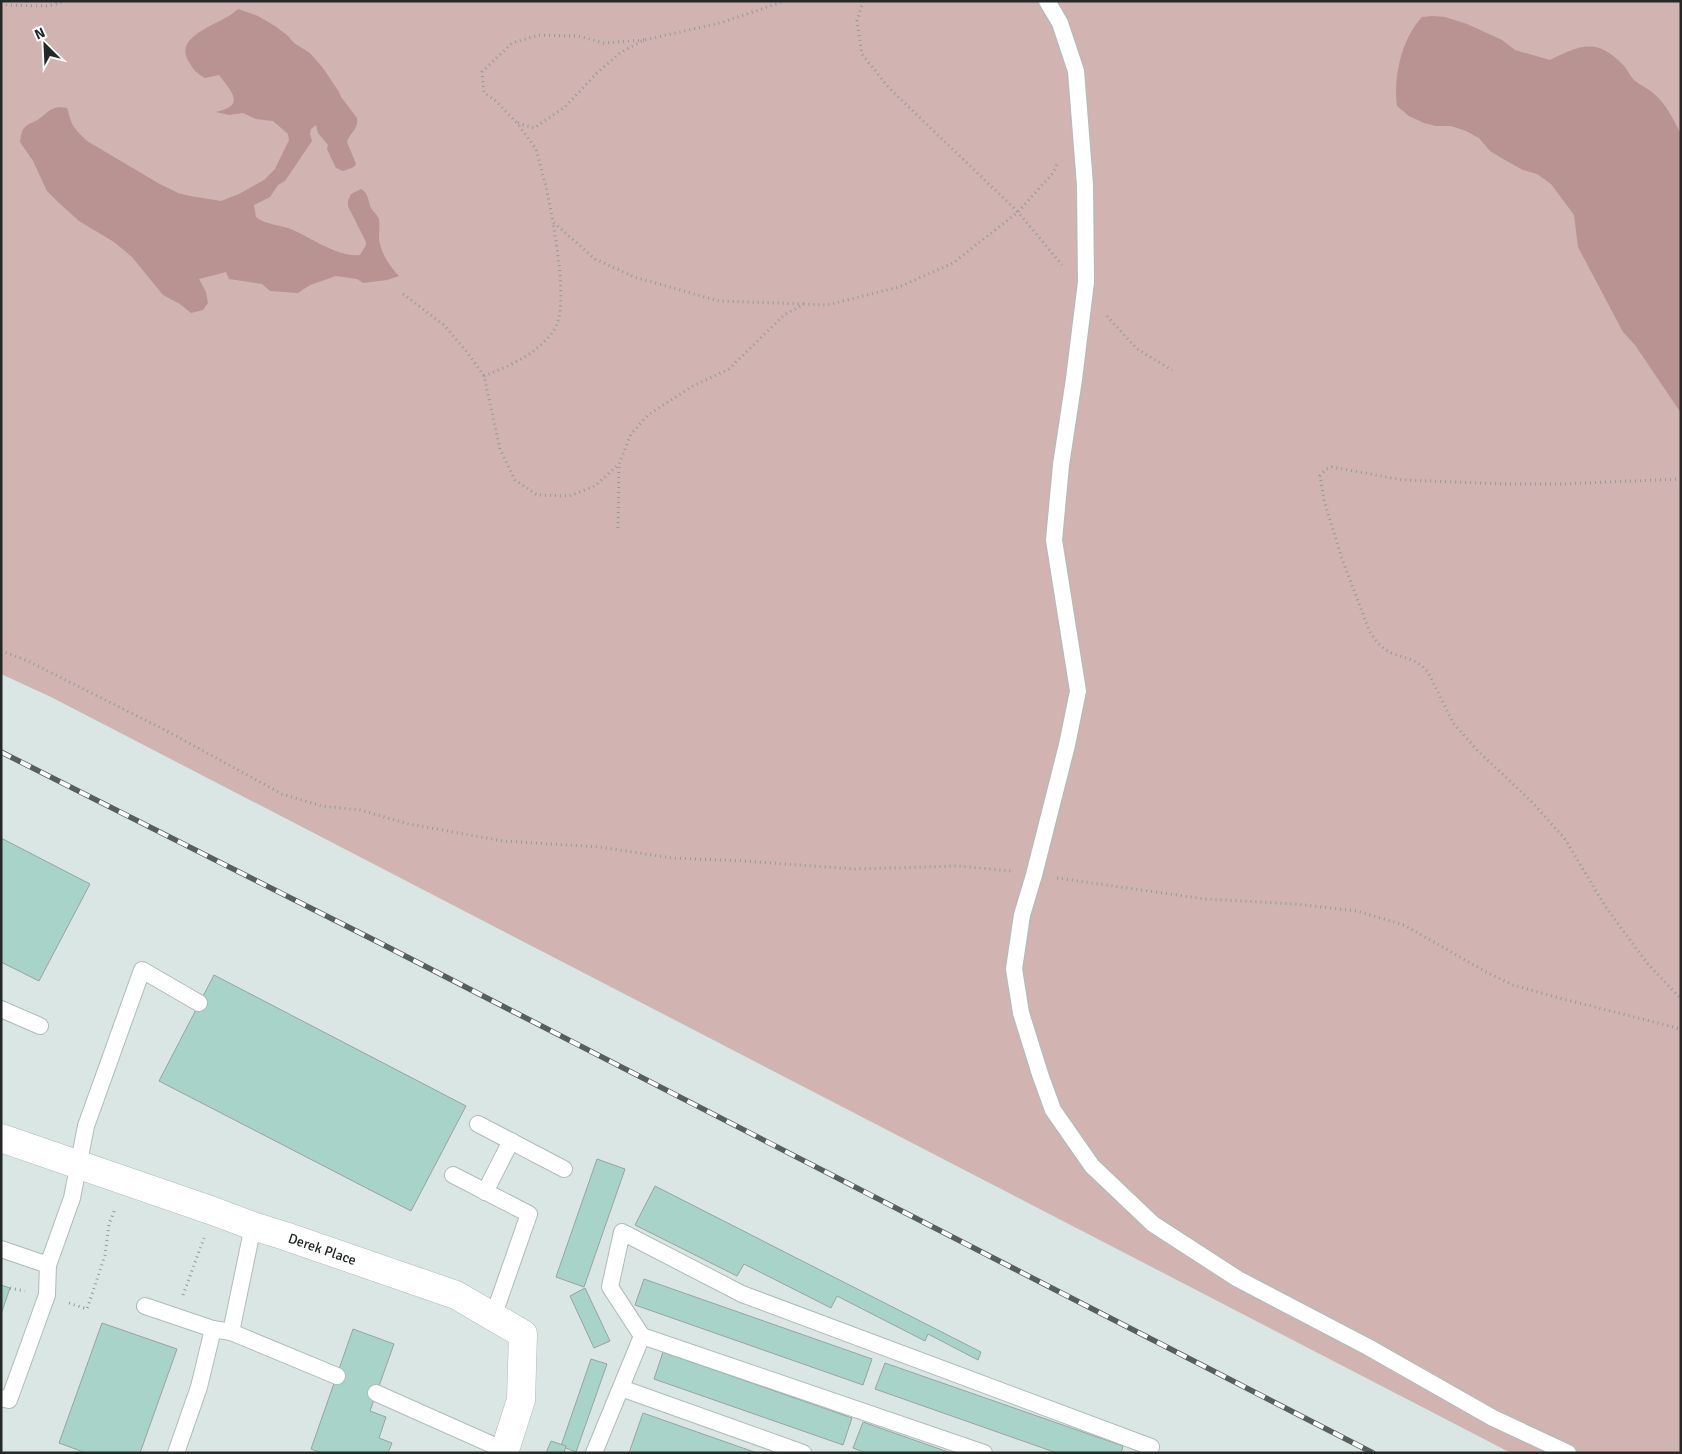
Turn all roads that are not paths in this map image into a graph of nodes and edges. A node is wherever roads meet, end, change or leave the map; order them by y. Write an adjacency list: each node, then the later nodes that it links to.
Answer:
1 (1047, 1): 30 (lane)
2 (199, 1003): 8 (lane)
3 (1, 1009): 4 (lane)
4 (40, 1026)
5 (478, 1124): 7 (lane)
6 (1, 1138): 8 (street, Derek Place)
7 (511, 1142): 9 (lane); 11 (lane)
8 (79, 1165): 12 (street, Derek Place); 14 (lane)
9 (564, 1168)
10 (454, 1175): 11 (lane)
11 (485, 1192): 16 (lane)
12 (253, 1226): 16 (street, Derek Place); 18 (lane)
13 (1, 1249): 14 (lane)
14 (48, 1266): 23 (lane)
15 (145, 1306): 17 (lane)
16 (493, 1316): 24 (street, Derek Place)
17 (213, 1329): 18 (lane); 25 (lane)
18 (232, 1332): 20 (lane)
19 (642, 1336): 21 (lane); 28 (lane); 29 (lane)
20 (337, 1376)
21 (621, 1388): 26 (lane); 27 (lane)
22 (376, 1393): 24 (lane)
23 (1, 1398)
24 (504, 1451)
25 (176, 1453)
26 (594, 1453)
27 (803, 1453)
28 (984, 1453)
29 (1149, 1453)
30 (1568, 1453)

